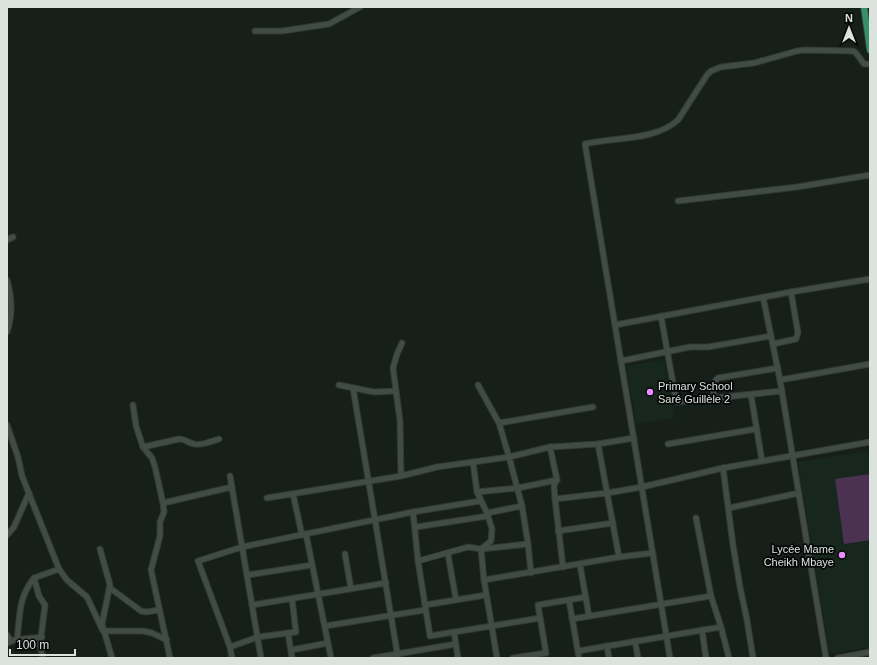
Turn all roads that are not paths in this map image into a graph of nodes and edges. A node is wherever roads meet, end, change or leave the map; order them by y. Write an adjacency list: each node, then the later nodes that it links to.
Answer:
1 (360, 7): 3 (street)
2 (864, 7): 4 (main road)
3 (255, 31)
4 (870, 50)
5 (870, 64): 15 (street)
6 (870, 175): 7 (street)
7 (678, 201)
8 (13, 237): 9 (street)
9 (7, 240)
10 (870, 279): 12 (street)
11 (7, 280): 16 (street)
12 (791, 292): 13 (street); 19 (street)
13 (764, 297): 14 (street); 17 (street)
14 (660, 316): 15 (street); 20 (street)
15 (615, 325): 21 (street)
16 (7, 332)
17 (771, 336): 19 (street); 20 (street)
18 (402, 344): 28 (street)
19 (773, 344): 23 (street)
20 (667, 352): 21 (street); 31 (street)
21 (621, 361): 37 (street)
22 (870, 364): 24 (street)
23 (778, 368): 24 (street); 31 (street)
24 (780, 380): 29 (street)
25 (339, 385): 27 (street)
26 (478, 385): 34 (street)
27 (353, 388): 28 (street); 52 (street)
28 (396, 391): 50 (street)
29 (782, 391): 30 (street); 44 (street)
30 (751, 395): 31 (street); 36 (street)
31 (714, 399)
32 (134, 406): 42 (street)
33 (593, 407): 34 (street)
34 (499, 423): 45 (street)
35 (7, 425): 59 (street)
36 (756, 429): 41 (street); 46 (street)
37 (634, 438): 40 (street); 54 (street)
38 (219, 439): 42 (street)
39 (870, 442): 44 (street)
40 (598, 444): 43 (street); 57 (street)
41 (668, 444)
42 (143, 447): 64 (street)
43 (550, 447): 45 (street); 51 (street)
44 (793, 456): 46 (street); 58 (street)
45 (509, 457): 47 (street); 55 (street)
46 (762, 461): 48 (street)
47 (473, 462): 50 (street); 56 (street)
48 (723, 468): 54 (street); 66 (street)
49 (230, 476): 53 (street)
50 (401, 476): 52 (street)
51 (557, 480): 55 (street); 62 (street)
52 (369, 482): 60 (street); 70 (street)
53 (232, 487): 64 (street); 77 (street)
54 (642, 487): 57 (street); 80 (street)
55 (518, 488): 56 (street); 65 (street)
56 (477, 492): 63 (street)
57 (607, 493): 62 (street); 71 (street)
58 (799, 493): 66 (street); 152 (street)
59 (30, 494): 75 (street); 88 (street)
60 (293, 494): 61 (street); 74 (street)
61 (267, 498)
62 (555, 499): 73 (street)
63 (480, 500): 67 (street); 68 (street)
64 (163, 503): 106 (street)
65 (522, 506): 68 (street); 76 (street)
66 (729, 508): 151 (street)
67 (413, 512): 70 (street); 72 (street)
68 (488, 514): 72 (street); 79 (street)
69 (696, 518): 98 (street)
70 (375, 521): 74 (street); 93 (street)
71 (613, 523): 73 (street); 83 (street)
72 (416, 527): 84 (street)
73 (558, 531): 87 (street)
74 (304, 534): 77 (street); 85 (street)
75 (7, 535)
76 (528, 544): 79 (street); 89 (street)
77 (242, 546): 90 (street); 128 (street)
78 (100, 549): 94 (street)
79 (481, 549): 82 (street); 92 (street)
80 (653, 553): 83 (street); 103 (street)
81 (345, 554): 95 (street)
82 (448, 554): 84 (street); 101 (street)
83 (619, 557): 86 (street)
84 (418, 561): 105 (street)
85 (312, 565): 90 (street); 96 (street)
86 (580, 565): 87 (street); 99 (street)
87 (563, 568): 89 (street)
88 (59, 569): 91 (street); 115 (street)
89 (531, 573): 92 (street)
90 (247, 575): 104 (street)
91 (34, 578): 120 (street); 123 (street)
92 (484, 580): 97 (street)
93 (386, 583): 95 (street); 107 (street)
94 (110, 588): 106 (street); 115 (street)
95 (351, 589): 96 (street)
96 (318, 594): 100 (street); 111 (street)
97 (486, 595): 101 (street); 112 (street)
98 (711, 596): 103 (street); 113 (street)
99 (586, 597): 102 (street); 108 (street)
100 (292, 599): 104 (street); 117 (street)
101 (456, 600): 105 (street)
102 (569, 600): 109 (street); 110 (street)
103 (661, 604): 108 (street); 119 (street)
104 (252, 605): 121 (street)
105 (425, 607): 107 (street); 116 (street)
106 (159, 610): 122 (street)
107 (391, 615): 111 (street); 132 (street)
108 (589, 616): 110 (street)
109 (540, 618): 112 (street); 133 (street)
110 (572, 619): 130 (street)
111 (325, 626): 125 (street)
112 (491, 626): 116 (street); 143 (street)
113 (722, 627): 114 (street); 150 (street)
114 (702, 630): 119 (street); 149 (street)
115 (103, 631): 122 (street); 135 (street)
116 (454, 632): 126 (street)
117 (288, 633): 121 (street); 129 (street)
118 (7, 635): 123 (street)
119 (666, 636): 124 (street); 148 (street)
120 (42, 637): 123 (street); 134 (street)
121 (258, 637): 128 (street); 138 (street)
122 (166, 640): 136 (street)
123 (12, 641)
124 (635, 641): 127 (street); 147 (street)
125 (328, 643): 129 (street); 140 (street)
126 (456, 644): 132 (street); 142 (street)
127 (608, 646): 130 (street); 146 (street)
128 (230, 647): 137 (street)
129 (290, 650): 139 (street)
130 (578, 651): 145 (street)
131 (870, 652): 153 (street)
132 (398, 656): 141 (street)
133 (532, 656): 144 (street)
134 (43, 658)
135 (112, 658)
136 (170, 658)
137 (232, 658)
138 (261, 658)
139 (292, 658)
140 (331, 658)
141 (373, 658)
142 (458, 658)
143 (497, 658)
144 (513, 658)
145 (579, 658)
146 (610, 658)
147 (638, 658)
148 (670, 658)
149 (706, 658)
150 (728, 658)
151 (753, 658)
152 (826, 658)
153 (838, 658)

